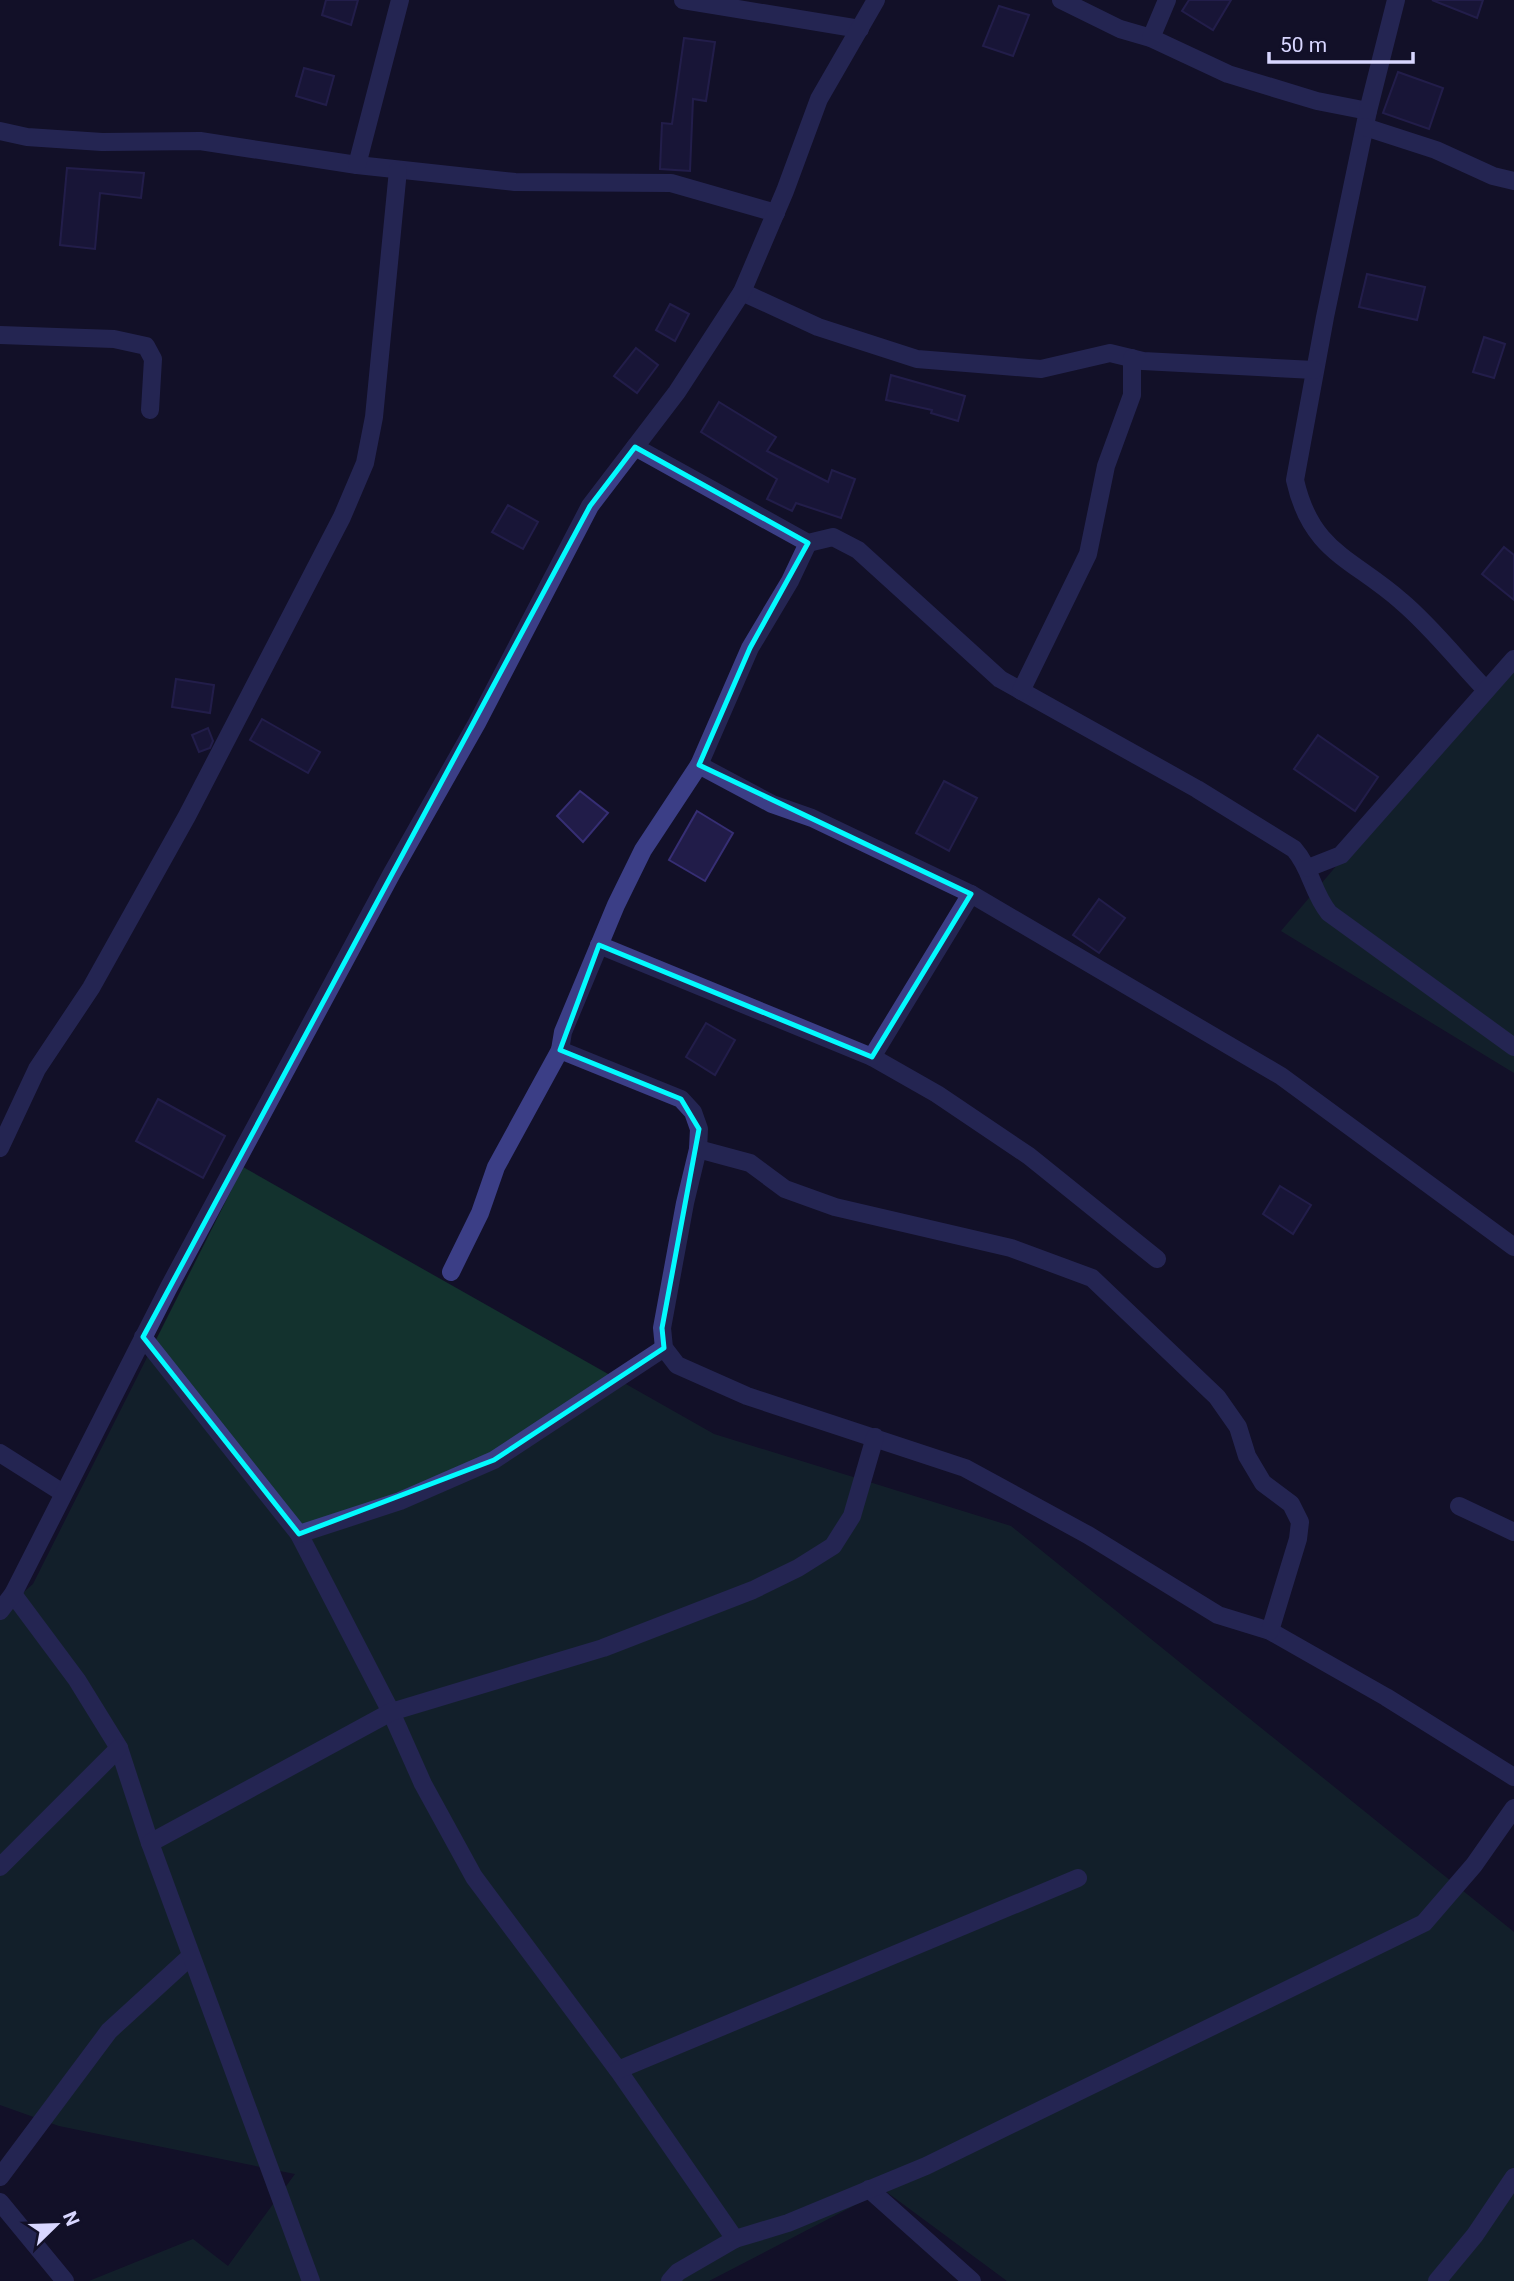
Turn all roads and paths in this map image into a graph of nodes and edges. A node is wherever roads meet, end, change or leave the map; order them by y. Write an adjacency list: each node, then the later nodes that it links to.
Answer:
1 (400, 0): 11 (street)
2 (683, 0): 7 (street)
3 (876, 0): 7 (street)
4 (1061, 0): 8 (street)
5 (1167, 0): 8 (street)
6 (1396, 0): 9 (street)
7 (860, 29): 14 (street)
8 (1151, 38): 9 (street)
9 (1366, 119): 13 (street); 18 (street)
10 (0, 131): 11 (street)
11 (357, 165): 12 (street)
12 (398, 170): 14 (street); 32 (street)
13 (1514, 181)
14 (776, 213): 15 (street)
15 (742, 292): 17 (street); 20 (street)
16 (0, 335): 19 (street)
17 (1132, 358): 18 (street); 24 (street)
18 (1314, 370): 23 (street)
19 (150, 410)
20 (635, 447): 21 (street); 37 (street)
21 (808, 543): 24 (street); 25 (street)
22 (1514, 659): 23 (street)
23 (1486, 690): 26 (street)
24 (1021, 691): 26 (street)
25 (699, 765): 27 (street); 28 (street)
26 (1308, 868): 29 (street)
27 (971, 894): 31 (street); 34 (street)
28 (599, 945): 30 (street); 31 (street)
29 (1514, 1047)
30 (560, 1050): 33 (street); 36 (street)
31 (872, 1057): 35 (street)
32 (0, 1148)
33 (698, 1149): 38 (street); 47 (street)
34 (1514, 1247)
35 (1157, 1259)
36 (452, 1272)
37 (143, 1337): 41 (street); 44 (street)
38 (664, 1348): 39 (street); 44 (street)
39 (876, 1437): 47 (street); 48 (street)
40 (0, 1453): 41 (street)
41 (63, 1493): 45 (street)
42 (1459, 1506): 43 (street)
43 (1514, 1532)
44 (299, 1534): 48 (street)
45 (13, 1594): 46 (street); 49 (street)
46 (0, 1611)
47 (1270, 1632): 50 (street)
48 (391, 1712): 52 (street); 56 (street)
49 (120, 1748): 52 (street); 53 (street)
50 (1514, 1777)
51 (1514, 1808): 59 (street)
52 (150, 1843): 55 (street)
53 (0, 1867)
54 (1078, 1878): 56 (street)
55 (191, 1956): 57 (street); 63 (street)
56 (618, 2070): 61 (street)
57 (0, 2177)
58 (1514, 2177): 66 (street)
59 (869, 2189): 61 (street); 65 (street)
60 (0, 2202): 62 (street)
61 (735, 2239): 64 (street)
62 (65, 2281)
63 (311, 2281)
64 (670, 2281)
65 (972, 2281)
66 (1437, 2281)

